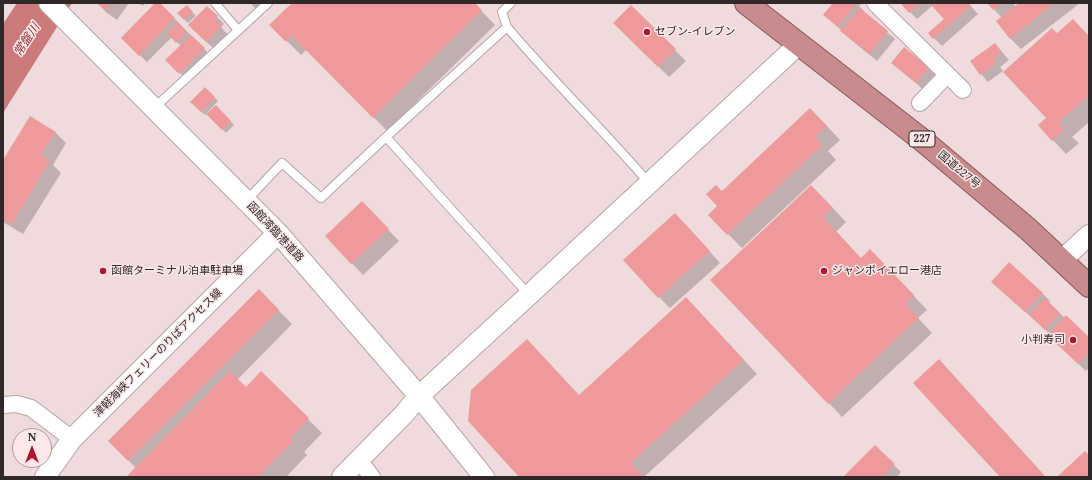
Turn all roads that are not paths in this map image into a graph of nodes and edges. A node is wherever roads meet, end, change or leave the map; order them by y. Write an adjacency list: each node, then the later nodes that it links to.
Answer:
1 (49, 3): 13 (street, 函館湾臨港道路)
2 (215, 3): 8 (lane)
3 (268, 3): 8 (lane)
4 (511, 3): 7 (lane)
5 (746, 3): 9 (highway, 国道227号 / 227)
6 (875, 3): 10 (street)
7 (507, 27): 14 (lane); 15 (lane)
8 (238, 30): 13 (lane)
9 (799, 44): 15 (street); 19 (highway, 国道227号 / 227)
10 (947, 75): 11 (street); 12 (street)
11 (963, 90)
12 (920, 102)
13 (154, 108): 16 (street, 函館湾臨港道路)
14 (386, 137): 16 (lane); 21 (lane)
15 (650, 184): 21 (street)
16 (246, 200): 17 (street, 函館湾臨港道路)
17 (278, 233): 22 (street, 函館湾臨港道路); 24 (street, 津軽海峡フェリーのりばアクセス線)
18 (1089, 235): 19 (street)
19 (1062, 260): 20 (highway, 国道227号 / 227)
20 (1089, 286)
21 (530, 295): 22 (street)
22 (419, 396): 25 (street); 29 (street, 函館湾臨港道路)
23 (3, 405): 24 (street)
24 (72, 439): 26 (street, 津軽海峡フェリーのりばアクセス線)
25 (359, 460): 27 (street); 28 (street)
26 (45, 477)
27 (342, 477)
28 (372, 477)
29 (484, 477)

